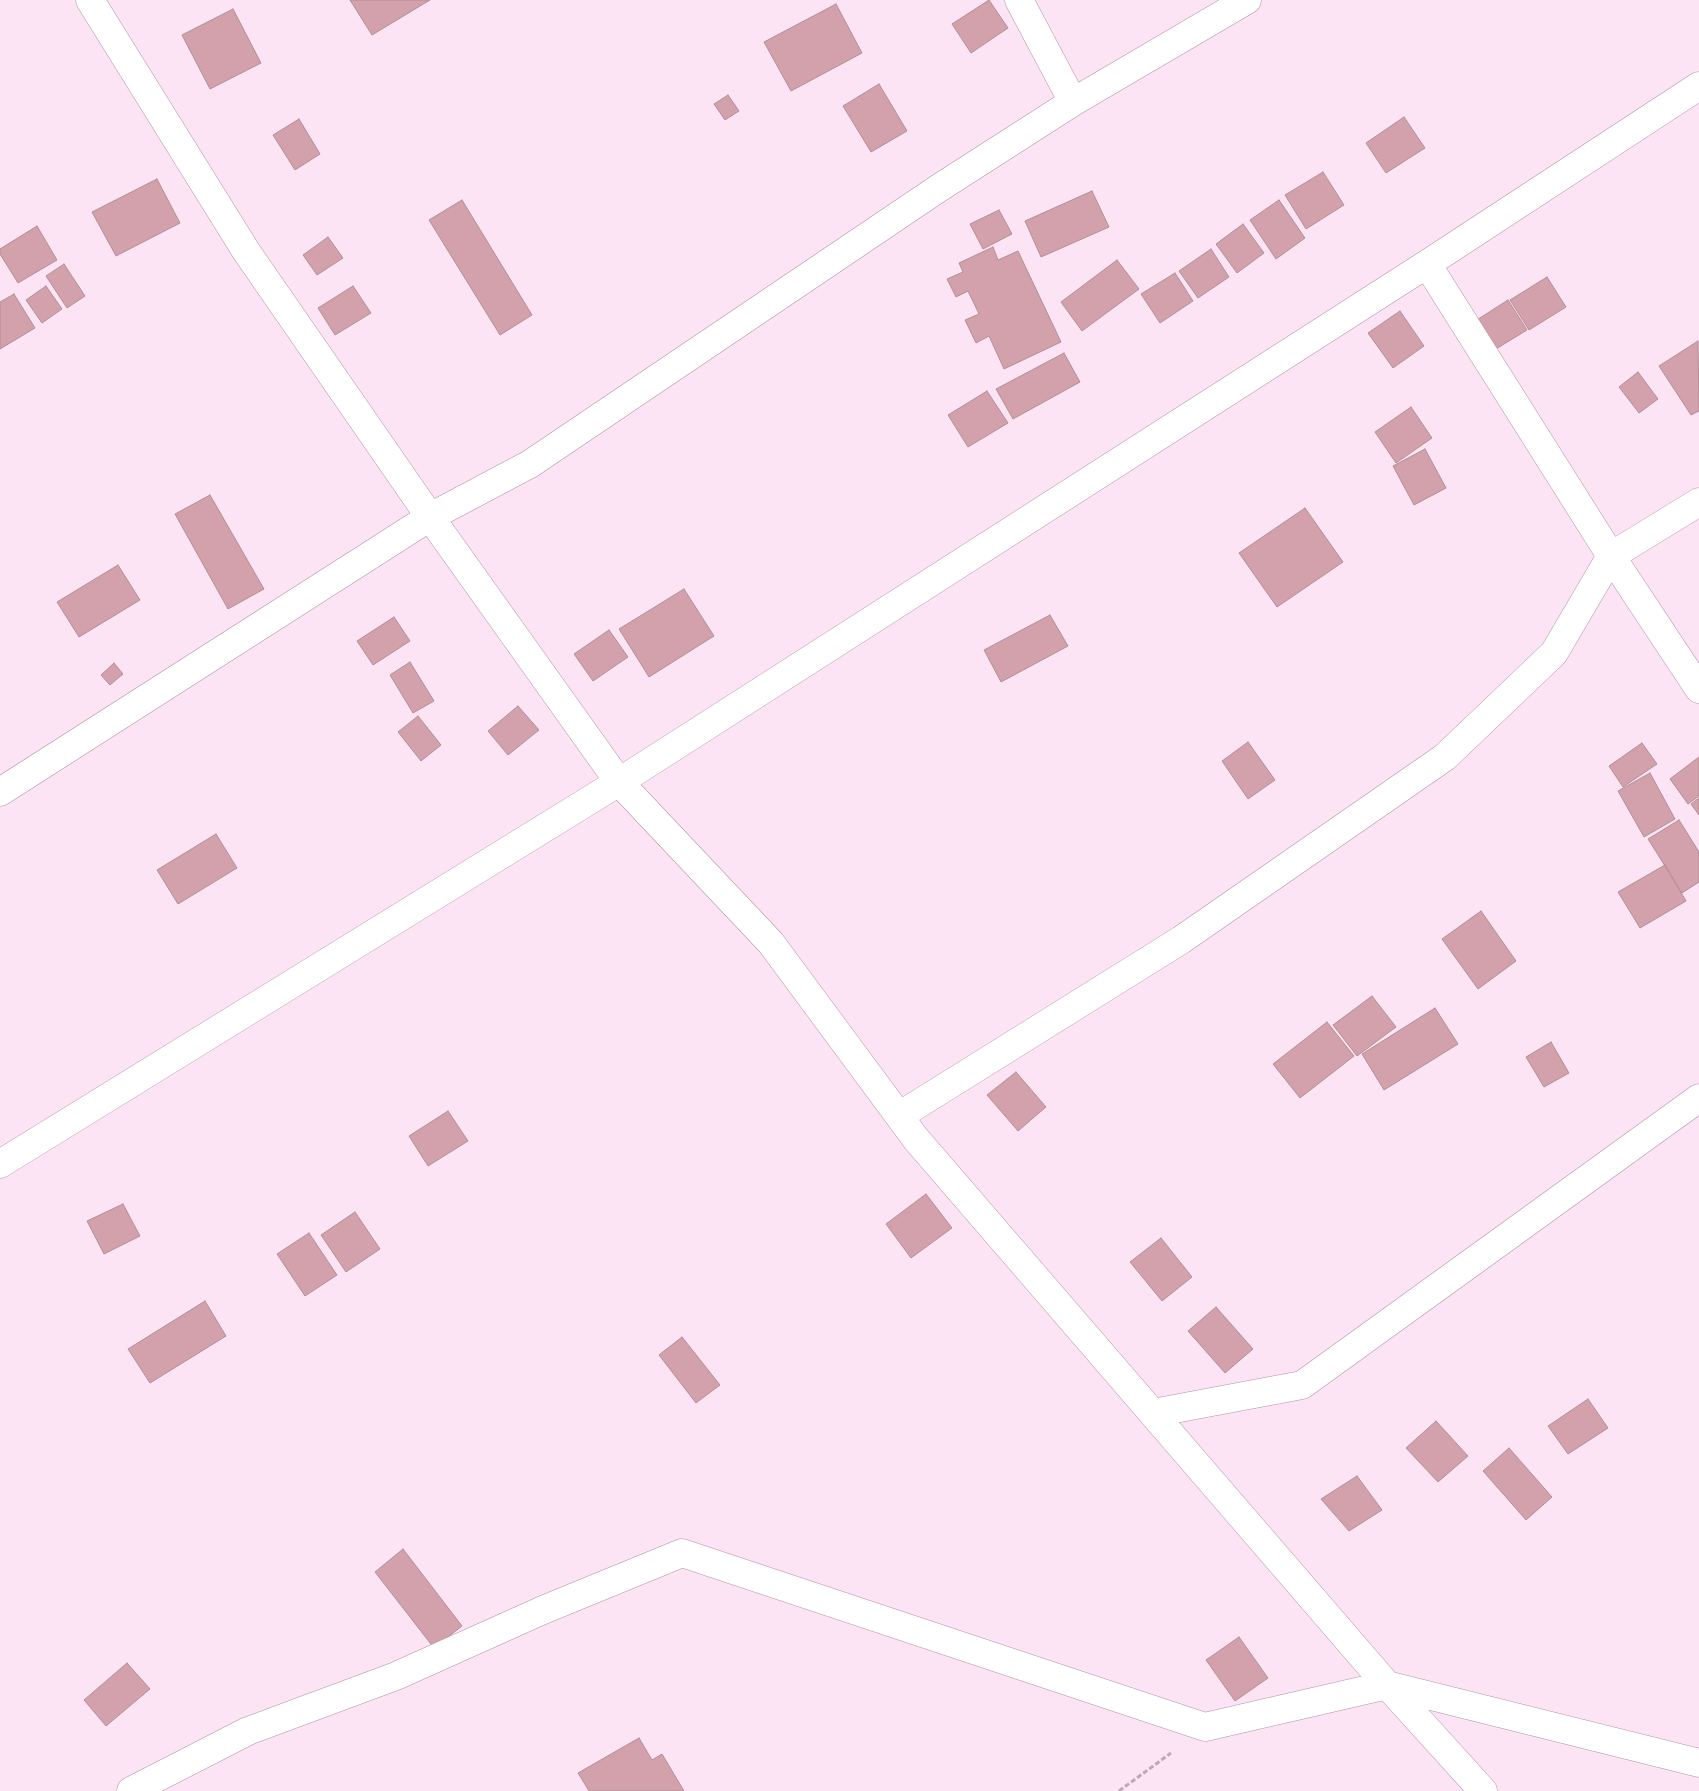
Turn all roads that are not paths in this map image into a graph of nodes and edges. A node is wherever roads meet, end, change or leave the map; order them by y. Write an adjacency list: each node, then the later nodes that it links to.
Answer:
1 (90, 0): 8 (street)
2 (1019, 0): 5 (street)
3 (1247, 0): 5 (street)
4 (1699, 86): 6 (street)
5 (1073, 102): 8 (street)
6 (1427, 264): 9 (street); 11 (street)
7 (1699, 502): 9 (street)
8 (430, 517): 11 (street); 12 (street)
9 (1611, 556): 10 (street); 14 (street)
10 (1699, 689)
11 (620, 782): 14 (street); 15 (street)
12 (0, 792)
13 (1699, 1098): 16 (street)
14 (899, 1116): 16 (street)
15 (0, 1164)
16 (1153, 1413): 17 (street)
17 (1387, 1686): 18 (street); 19 (street); 20 (street)
18 (1699, 1763)
19 (131, 1791)
20 (1483, 1791)

